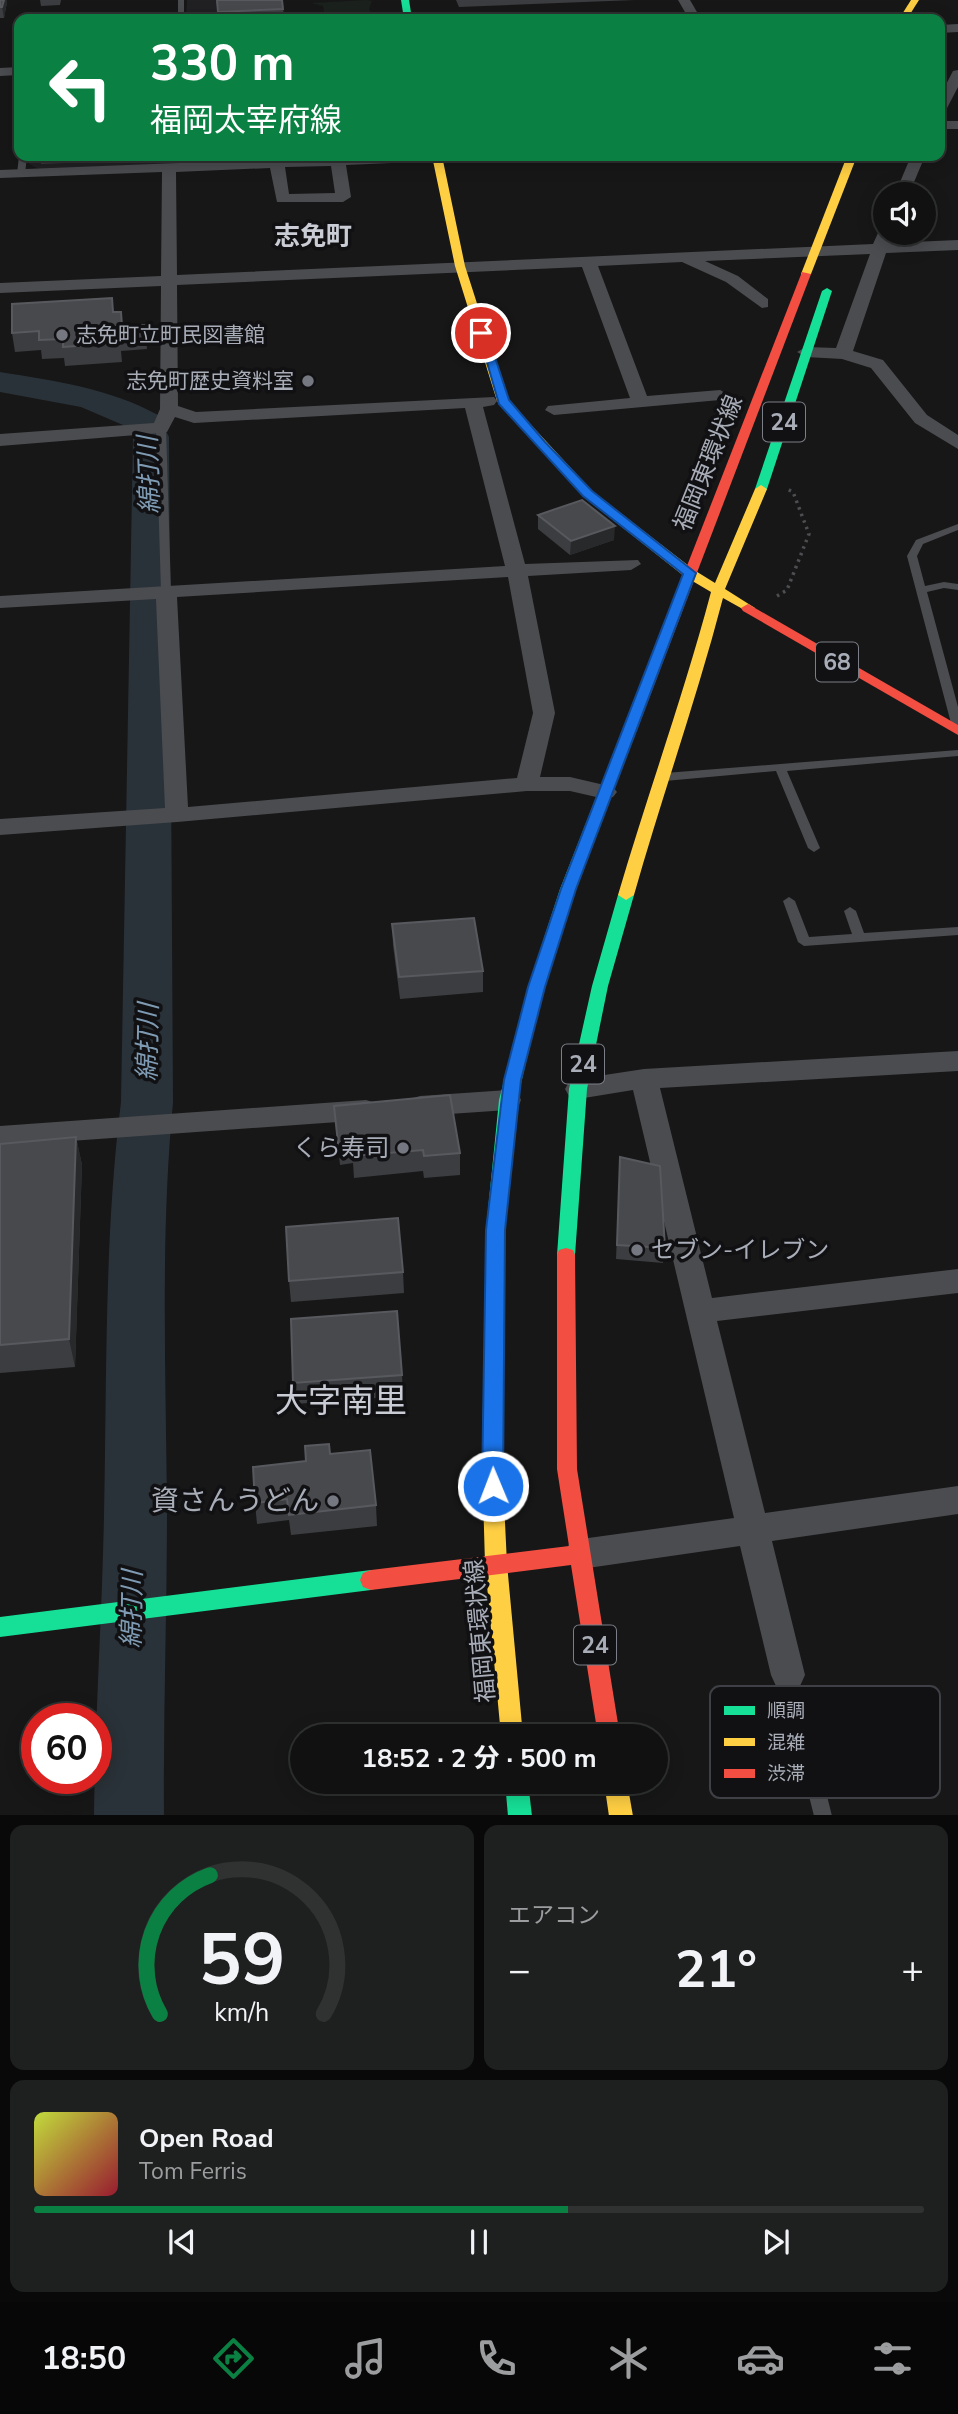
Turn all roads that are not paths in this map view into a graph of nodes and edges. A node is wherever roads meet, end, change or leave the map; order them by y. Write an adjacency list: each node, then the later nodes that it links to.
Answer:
1 (958, 74): 2 (street)
2 (945, 99)
3 (22, 161): 12 (lane)
4 (358, 161): 8 (street)
5 (438, 161): 21 (main road, 68)
6 (850, 161): 17 (main road, 福岡東環状線 / 24)
7 (916, 161): 13 (street)
8 (338, 162): 9 (street); 9 (street)
9 (277, 165): 10 (street)
10 (169, 170): 12 (street); 22 (street)
11 (0, 174): 12 (street)
12 (20, 174)
13 (907, 182)
14 (880, 245): 16 (street)
15 (958, 245): 16 (street)
16 (878, 249): 19 (street); 26 (street)
17 (816, 251): 18 (street); 19 (street); 39 (main road, 福岡東環状線 / 24)
18 (679, 257): 20 (street); 24 (street)
19 (839, 257): 25 (main road, 24)
20 (588, 260): 21 (street); 30 (street)
21 (460, 265): 22 (street); 28 (main road, 68)
22 (169, 281): 23 (street); 31 (street)
23 (0, 288)
24 (762, 303)
25 (806, 352): 26 (street); 43 (main road, 24)
26 (843, 354): 35 (street)
27 (720, 395): 30 (street)
28 (503, 401): 29 (street); 39 (main road, 68)
29 (472, 402): 31 (street); 38 (street)
30 (640, 402): 32 (street)
31 (169, 409): 33 (street)
32 (554, 410)
33 (161, 428): 34 (street); 42 (lane)
34 (0, 440)
35 (958, 443)
36 (958, 527): 41 (lane)
37 (631, 564): 38 (street)
38 (516, 569): 42 (street); 49 (street)
39 (690, 573): 43 (main road, 68); 50 (main road, 福岡東環状線 / 24)
40 (958, 587): 41 (lane)
41 (922, 590): 45 (lane)
42 (166, 591): 44 (street); 51 (street)
43 (718, 591): 45 (main road, 68); 48 (main road, 24)
44 (0, 602)
45 (958, 729)
46 (958, 753): 47 (lane)
47 (780, 767): 48 (lane); 53 (lane)
48 (660, 778): 60 (main road, 24)
49 (527, 785): 50 (street); 51 (street)
50 (605, 792): 61 (main road, 福岡東環状線 / 24)
51 (177, 815): 52 (street)
52 (0, 827)
53 (814, 849)
54 (789, 901): 57 (lane)
55 (850, 911): 57 (lane)
56 (958, 932): 57 (lane)
57 (860, 939)
58 (958, 1060): 59 (street)
59 (644, 1079): 60 (street); 64 (street)
60 (578, 1089): 67 (main road, 24)
61 (508, 1100): 62 (street); 68 (main road, 福岡東環状線 / 24)
62 (0, 1136)
63 (958, 1282): 64 (street)
64 (700, 1311): 66 (street)
65 (958, 1500): 66 (street)
66 (752, 1530): 67 (street); 70 (street)
67 (581, 1553): 68 (main road); 73 (main road, 24)
68 (496, 1564): 69 (main road); 72 (main road, 福岡東環状線 / 24)
69 (0, 1627)
70 (788, 1675): 71 (lane)
71 (791, 1686)
72 (511, 1724)
73 (607, 1724)
74 (518, 1794): 77 (main road)
75 (618, 1794): 78 (main road)
76 (819, 1798): 79 (lane)
77 (520, 1815)
78 (621, 1815)
79 (823, 1815)

